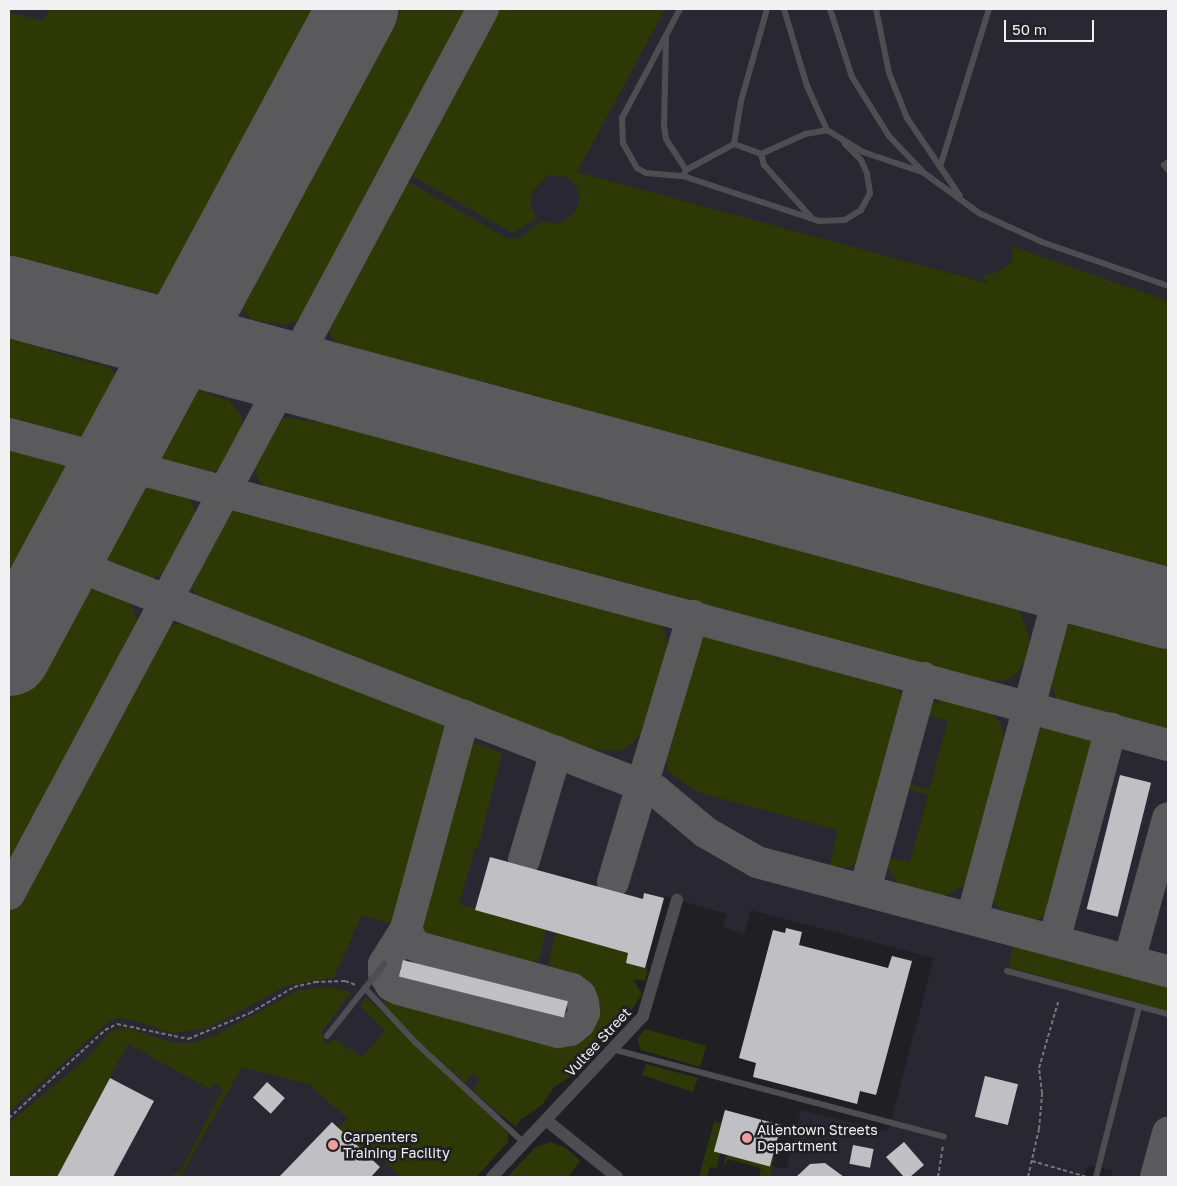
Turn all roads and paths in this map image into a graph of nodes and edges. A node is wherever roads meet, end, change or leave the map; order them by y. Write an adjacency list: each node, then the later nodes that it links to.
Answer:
1 (680, 9): 7 (lane)
2 (767, 9): 9 (lane)
3 (784, 9): 8 (lane)
4 (830, 9): 16 (lane)
5 (876, 9): 13 (lane)
6 (989, 9): 13 (lane)
7 (667, 32): 15 (lane); 15 (lane)
8 (827, 130): 10 (lane); 11 (lane)
9 (734, 144): 11 (lane); 15 (lane)
10 (844, 144): 16 (lane); 18 (lane)
11 (761, 154): 18 (lane)
12 (1168, 162): 14 (lane)
13 (940, 167): 17 (lane)
14 (1168, 170)
15 (685, 173): 18 (lane)
16 (924, 173): 17 (lane)
17 (963, 201): 19 (lane)
18 (813, 219)
19 (1168, 286)
20 (677, 900): 28 (street, Vultee Street)
21 (384, 964): 23 (lane)
22 (1007, 971): 25 (lane)
23 (365, 988): 27 (lane); 29 (path); 32 (lane)
24 (1058, 1002): 33 (path)
25 (1139, 1007): 26 (lane); 39 (lane)
26 (1168, 1014)
27 (327, 1036)
28 (612, 1049): 30 (street, Vultee Street); 31 (lane)
29 (9, 1118)
30 (546, 1120): 32 (street, Vultee Street); 35 (street)
31 (944, 1138): 36 (path)
32 (524, 1143): 34 (street, Vultee Street)
33 (1032, 1161): 37 (path); 38 (path)
34 (492, 1177)
35 (618, 1177)
36 (938, 1177)
37 (1028, 1177)
38 (1089, 1177)
39 (1096, 1177)

